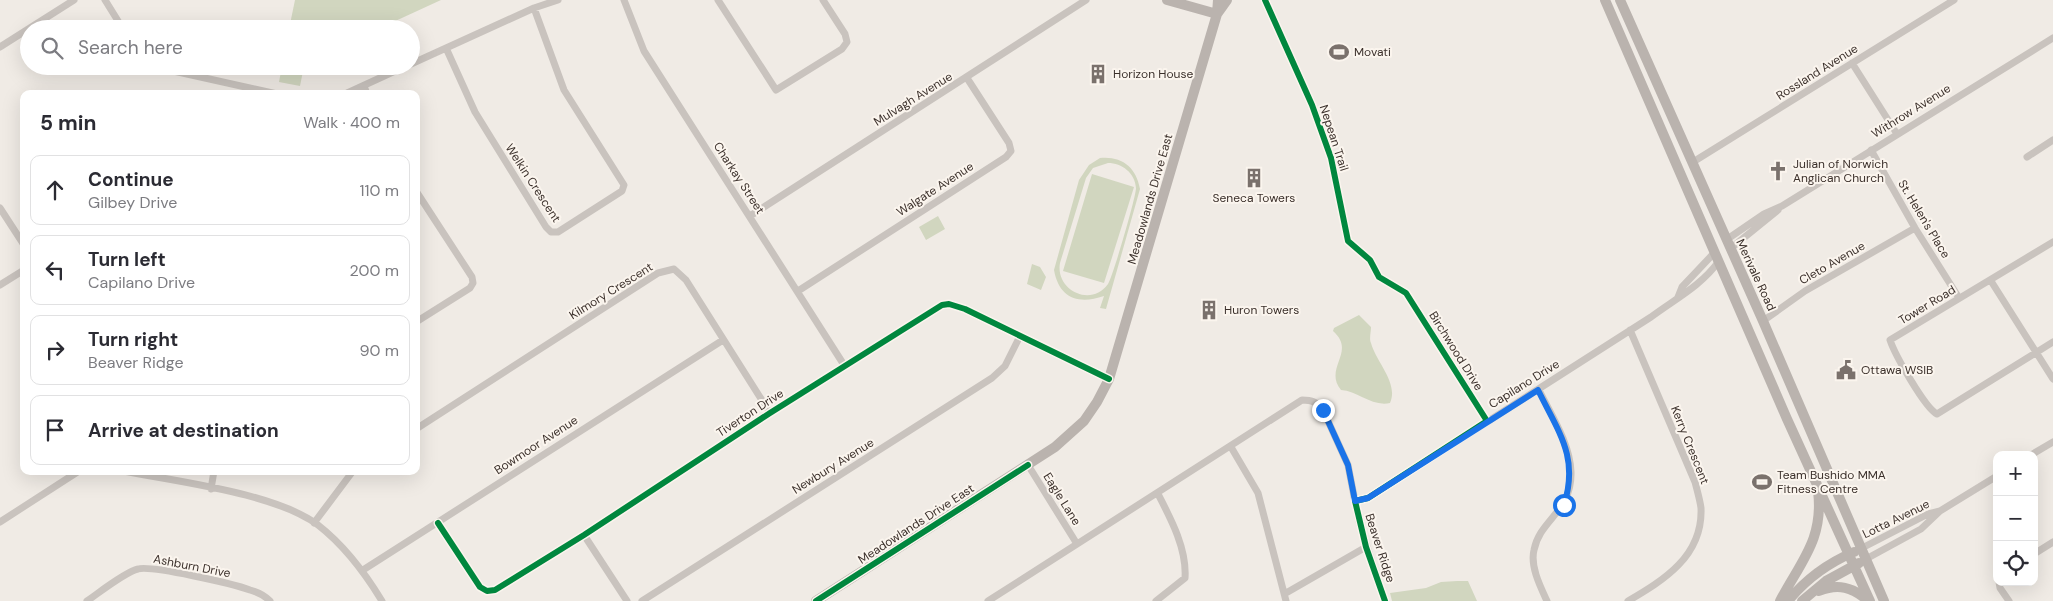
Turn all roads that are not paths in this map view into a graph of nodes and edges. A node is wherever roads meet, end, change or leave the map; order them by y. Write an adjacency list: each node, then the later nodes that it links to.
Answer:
1 (74, 0): 16 (street)
2 (105, 0): 17 (street)
3 (558, 0): 14 (street)
4 (624, 0): 38 (street, Charkay Street)
5 (718, 0): 6 (street)
6 (823, 0)
7 (1086, 0): 26 (street, Mulvagh Avenue)
8 (1167, 0): 15 (main road)
9 (1218, 0): 15 (main road, Meadowlands Drive East)
10 (1227, 0): 15 (main road, Meadowlands Drive East)
11 (1954, 0): 23 (street, Rossland Avenue)
12 (1622, 6): 13 (main road); 35 (main road, Merivale Road)
13 (1608, 7): 43 (main road)
14 (534, 8): 21 (street); 21 (street, Welkin Crescent)
15 (1217, 14): 58 (main road, Meadowlands Drive East)
16 (43, 20)
17 (117, 20)
18 (20, 34): 20 (street)
19 (2053, 38): 31 (street, Withrow Avenue)
20 (0, 47)
21 (446, 48): 22 (street)
22 (420, 60)
23 (1852, 63): 31 (street); 35 (street, Rossland Avenue)
24 (192, 75): 28 (street)
25 (387, 75): 27 (street)
26 (967, 78): 38 (street, Mulvagh Avenue); 47 (street, Walgate Avenue)
27 (364, 86): 29 (street); 30 (street)
28 (259, 90)
29 (354, 90)
30 (366, 90)
31 (1897, 134): 33 (street, Withrow Avenue)
32 (2053, 140): 34 (street)
33 (1871, 150): 39 (street, St. Helen's Place); 42 (street, Withrow Avenue)
34 (2027, 157)
35 (1692, 162): 42 (main road, Merivale Road)
36 (420, 197): 50 (street)
37 (0, 208): 40 (street)
38 (750, 216): 47 (street, Charkay Street)
39 (1915, 228): 49 (street, St. Helen's Place); 51 (street, Cleto Avenue)
40 (20, 239)
41 (2053, 242): 45 (street, Tower Road)
42 (1728, 244): 43 (main road, Capilano Drive); 51 (main road, Merivale Road)
43 (1717, 257): 52 (street, Capilano Drive); 73 (main road)
44 (20, 272): 46 (street)
45 (1991, 281): 49 (street, Tower Road); 56 (street)
46 (0, 285)
47 (798, 291): 57 (street, Charkay Street)
48 (1406, 293): 62 (street, Birchwood Drive)
49 (1960, 298): 56 (street, Tower Road)
50 (420, 319)
51 (1763, 320): 85 (main road, Merivale Road)
52 (1630, 330): 60 (street, Capilano Drive); 104 (street, Kerry Crescent)
53 (1020, 336): 57 (street, Tiverton Drive); 58 (street, Tiverton Drive); 98 (street, Newbury Avenue)
54 (723, 340): 61 (street, Kilmory Crescent); 63 (street, Kilmory Crescent); 80 (street, Bowmoor Avenue)
55 (2053, 342): 56 (street)
56 (2036, 352): 59 (street)
57 (844, 365): 61 (street, Tiverton Drive)
58 (1109, 379): 67 (main road, Meadowlands Drive East)
59 (2053, 379)
60 (1538, 390): 62 (street, Capilano Drive); 103 (street)
61 (770, 413): 81 (street, Tiverton Drive)
62 (1487, 421): 76 (street, Capilano Drive)
63 (420, 427)
64 (2053, 442): 66 (street)
65 (1231, 448): 75 (street, Beaver Ridge); 76 (street, Beaver Ridge); 92 (street)
66 (2038, 451)
67 (1028, 465): 83 (street, Eagle Lane); 99 (main road, Meadowlands Drive East)
68 (73, 475): 78 (street)
69 (144, 475): 74 (street)
70 (213, 475): 74 (street)
71 (349, 475): 79 (street)
72 (1993, 478): 77 (street, Lotta Avenue)
73 (1817, 483): 87 (main road); 105 (main road)
74 (211, 488): 79 (street)
75 (1158, 494): 83 (street, Beaver Ridge); 101 (street)
76 (1355, 501): 84 (street, Beaver Ridge)
77 (1940, 511): 85 (street, Lotta Avenue); 88 (street, Lotta Avenue)
78 (0, 522)
79 (314, 523): 90 (street)
80 (438, 523): 81 (street, Tiverton Drive); 90 (street, Bowmoor Avenue)
81 (584, 535): 97 (street)
82 (2053, 542): 86 (street)
83 (1078, 544): 100 (street, Beaver Ridge)
84 (1366, 547): 92 (street); 102 (street, Beaver Ridge)
85 (1862, 548): 87 (main road); 88 (main road, Merivale Road)
86 (2038, 551)
87 (1849, 554): 89 (main road); 106 (main road)
88 (1866, 559): 89 (main road); 108 (main road, Merivale Road)
89 (1854, 565): 93 (main road); 107 (main road)
90 (362, 570): 96 (street)
91 (2000, 586): 109 (street)
92 (1286, 597)
93 (1806, 598): 107 (main road)
94 (87, 601): 95 (street, Ashburn Drive)
95 (270, 601)
96 (382, 601)
97 (627, 601)
98 (642, 601)
99 (816, 601)
100 (988, 601)
101 (1156, 601)
102 (1386, 601)
103 (1547, 601)
104 (1628, 601)
105 (1780, 601)
106 (1788, 601)
107 (1869, 601)
108 (1884, 601)
109 (2009, 601)

